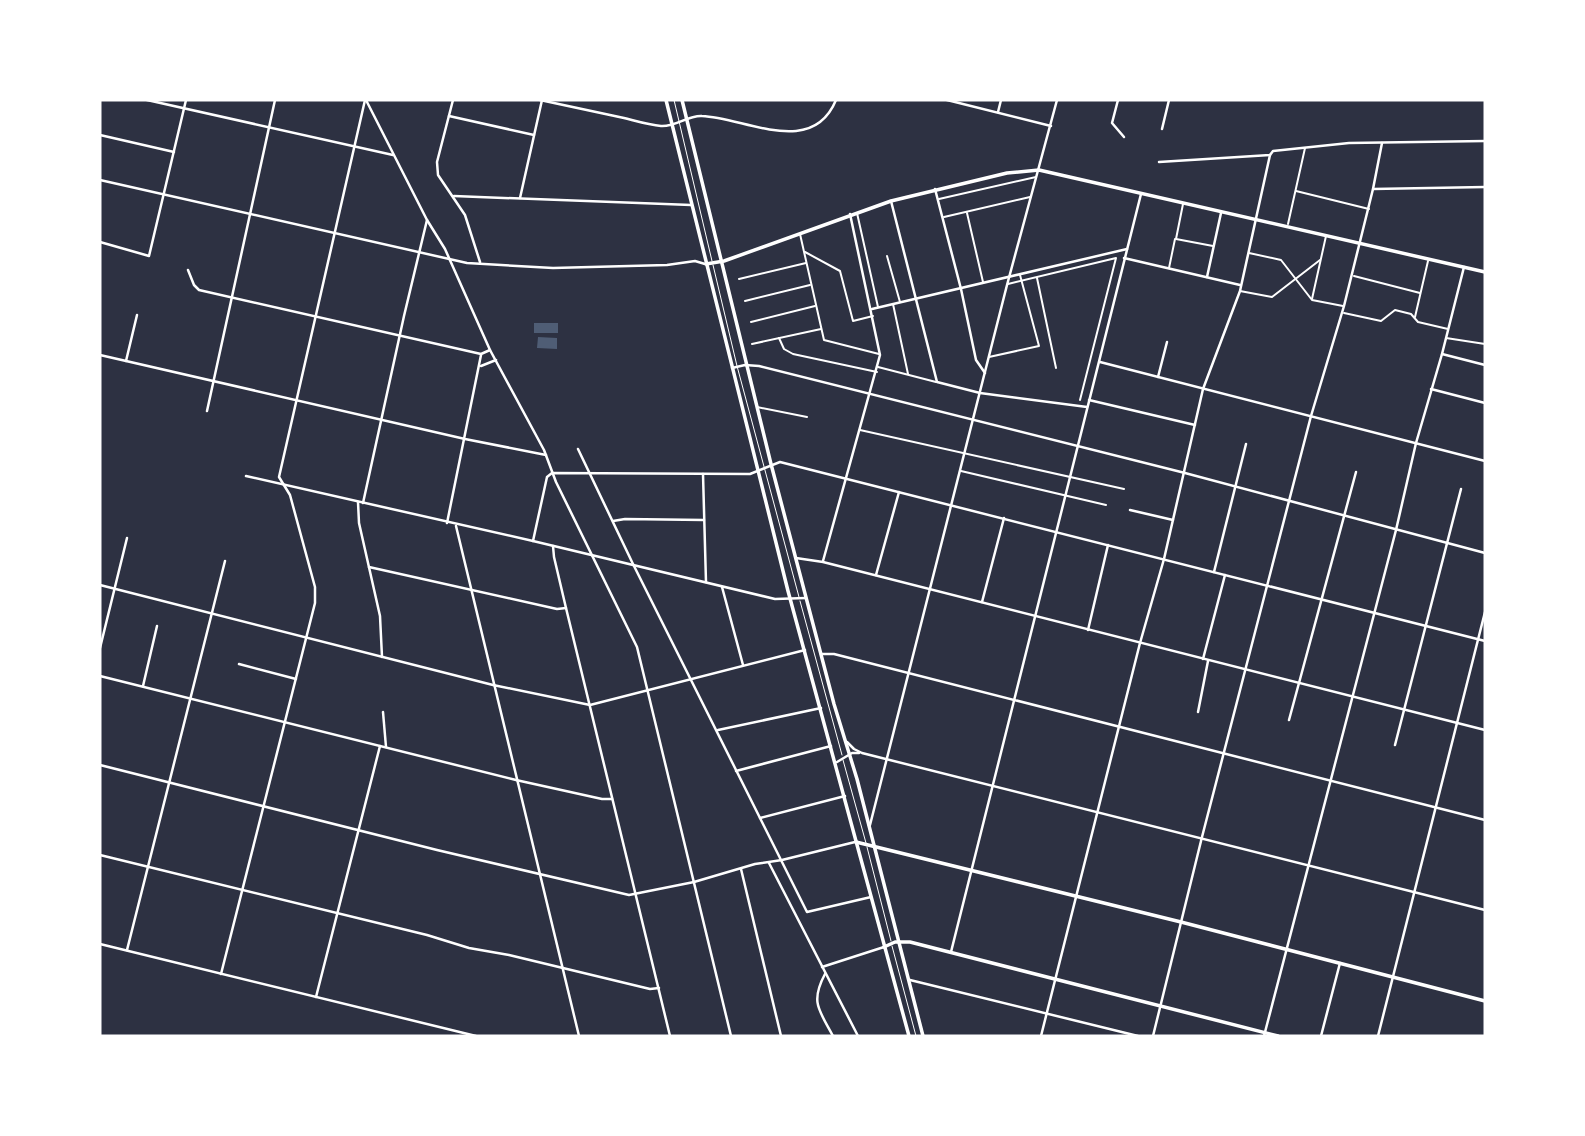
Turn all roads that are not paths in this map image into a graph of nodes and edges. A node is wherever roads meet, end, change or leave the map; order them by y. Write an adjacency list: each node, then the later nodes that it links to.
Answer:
1 (147, 100): 16 (street)
2 (186, 100): 16 (street)
3 (275, 100): 23 (street)
4 (365, 100): 31 (street); 33 (street)
5 (453, 100): 18 (street)
6 (541, 100): 21 (street); 26 (street)
7 (666, 100): 21 (main road)
8 (674, 100): 20 (lane)
9 (682, 100): 19 (main road)
10 (836, 100): 19 (street)
11 (947, 100): 17 (street)
12 (1001, 100): 17 (street)
13 (1057, 100): 22 (street)
14 (1118, 100): 27 (street)
15 (1169, 100): 24 (street)
16 (184, 108): 23 (street); 32 (street)
17 (998, 112): 22 (street)
18 (449, 116): 26 (street); 45 (street)
19 (686, 120): 20 (street); 78 (main road)
20 (680, 123): 21 (street); 79 (lane)
21 (672, 125): 51 (main road)
22 (1051, 126): 36 (street)
23 (269, 128): 31 (street); 56 (street)
24 (1162, 129)
25 (100, 135): 32 (street)
26 (534, 135): 47 (street)
27 (1124, 137)
28 (1485, 141): 29 (street)
29 (1382, 143): 30 (street); 41 (street)
30 (1305, 146): 34 (street); 42 (street)
31 (352, 147): 33 (street); 62 (street)
32 (174, 152): 43 (street)
33 (393, 155): 59 (street)
34 (1270, 155): 35 (street); 60 (street)
35 (1159, 162)
36 (1040, 170): 37 (street); 40 (main road); 44 (main road)
37 (1037, 177): 46 (street); 48 (street)
38 (100, 180): 43 (street)
39 (1485, 187): 41 (street)
40 (936, 189): 48 (street); 49 (main road)
41 (1373, 189): 52 (street)
42 (1295, 191): 52 (street); 61 (street)
43 (164, 194): 56 (street); 66 (street)
44 (1142, 194): 50 (main road); 69 (street)
45 (454, 196): 47 (street); 81 (street)
46 (1031, 197): 53 (street); 88 (street)
47 (520, 198): 51 (street)
48 (938, 200): 58 (street)
49 (891, 201): 54 (main road); 103 (street)
50 (1183, 204): 55 (main road); 65 (street)
51 (692, 205): 82 (main road)
52 (1368, 209): 67 (street)
53 (967, 211): 58 (street); 95 (street)
54 (857, 212): 57 (main road); 110 (street)
55 (1221, 212): 60 (main road); 68 (street)
56 (249, 213): 62 (street); 102 (street)
57 (850, 214): 63 (main road); 111 (street)
58 (943, 218): 99 (street)
59 (427, 220): 70 (street); 74 (street)
60 (1256, 220): 61 (main road); 72 (street)
61 (1288, 227): 64 (main road)
62 (335, 232): 70 (street); 114 (street)
63 (800, 234): 71 (street); 78 (main road)
64 (1326, 236): 67 (main road); 77 (street)
65 (1175, 239): 68 (street); 84 (street)
66 (100, 242)
67 (1360, 243): 76 (main road); 89 (street)
68 (1214, 247): 91 (street)
69 (1127, 249): 75 (street); 87 (street)
70 (419, 251): 74 (street); 120 (street)
71 (804, 252): 80 (street); 115 (street)
72 (1249, 253): 93 (street); 98 (street)
73 (887, 256): 106 (street)
74 (448, 257): 81 (street); 127 (street)
75 (1124, 258): 84 (street); 135 (street)
76 (1428, 259): 83 (main road); 101 (street)
77 (1320, 260): 93 (street); 104 (street)
78 (720, 262): 79 (main road); 136 (main road)
79 (713, 263): 82 (main road); 139 (lane)
80 (807, 263): 92 (street); 96 (street)
81 (481, 264): 82 (street)
82 (706, 264): 141 (main road)
83 (1464, 267): 86 (main road); 119 (street)
84 (1169, 269): 91 (street)
85 (188, 270): 102 (street)
86 (1485, 272)
87 (1020, 274): 88 (street); 94 (street)
88 (1010, 276): 95 (street); 97 (street)
89 (1352, 276): 101 (street); 109 (street)
90 (1037, 277): 94 (street); 142 (street); 154 (street)
91 (1207, 277): 98 (street)
92 (739, 279)
93 (1297, 279): 100 (street); 104 (street)
94 (1022, 281): 97 (street); 132 (street)
95 (983, 283): 99 (street)
96 (811, 285): 105 (street); 108 (street)
97 (1007, 285): 132 (street)
98 (1241, 285): 100 (street)
99 (961, 289): 103 (street); 144 (street)
100 (1240, 291): 149 (street)
101 (1420, 293): 116 (street)
102 (230, 298): 114 (street); 147 (street)
103 (917, 299): 106 (street); 148 (street)
104 (1312, 300): 109 (street)
105 (745, 301)
106 (900, 303): 107 (street)
107 (893, 304): 110 (street); 145 (street)
108 (816, 306): 117 (street); 118 (street)
109 (1345, 306): 112 (street)
110 (878, 308): 111 (street)
111 (872, 309): 115 (street)
112 (1343, 313): 116 (street); 160 (street)
113 (136, 315): 134 (street)
114 (316, 316): 120 (street); 153 (street)
115 (873, 316): 131 (street)
116 (1415, 318): 119 (street)
117 (751, 322)
118 (822, 329): 121 (street); 131 (street)
119 (1448, 329): 122 (street)
120 (400, 334): 128 (street); 162 (street)
121 (779, 338): 125 (street); 143 (street)
122 (1446, 338): 126 (street); 129 (street)
123 (1485, 339): 126 (street)
124 (1167, 342): 146 (street)
125 (752, 344)
126 (1485, 344)
127 (491, 350): 128 (street); 133 (street)
128 (481, 354): 138 (street)
129 (1442, 354): 137 (street); 150 (street)
130 (100, 355): 134 (street)
131 (880, 355): 140 (street)
132 (989, 357): 144 (street)
133 (496, 360): 138 (street); 172 (street)
134 (126, 361): 147 (street)
135 (1100, 362): 146 (street); 155 (street)
136 (745, 365): 139 (street); 152 (street); 157 (main road)
137 (1485, 365)
138 (481, 366): 166 (street)
139 (737, 366): 141 (street); 175 (lane)
140 (878, 367): 143 (street); 145 (street)
141 (731, 368): 176 (main road)
142 (1056, 368)
143 (877, 372): 152 (street)
144 (985, 373): 151 (street)
145 (908, 374): 148 (street)
146 (1158, 377): 149 (street)
147 (212, 382): 153 (street); 159 (street)
148 (937, 382): 151 (street)
149 (1203, 389): 160 (street); 164 (street)
150 (1431, 389): 156 (street); 167 (street)
151 (980, 393): 158 (street); 163 (street)
152 (870, 394): 163 (street); 165 (street)
153 (296, 400): 162 (street); 186 (street)
154 (1080, 400)
155 (1090, 400): 158 (street); 164 (street)
156 (1485, 404)
157 (756, 407): 161 (street); 174 (main road)
158 (1087, 407): 169 (street)
159 (207, 411)
160 (1311, 416): 167 (street); 193 (street)
161 (807, 417)
162 (381, 419): 166 (street); 194 (street)
163 (973, 420): 169 (street); 171 (street)
164 (1196, 426): 181 (street)
165 (859, 429): 171 (street); 184 (street)
166 (465, 439): 172 (street); 203 (street)
167 (1416, 443): 173 (street); 205 (street)
168 (1246, 444): 187 (street)
169 (1078, 447): 181 (street); 185 (street)
170 (578, 449): 182 (street)
171 (965, 453): 177 (street); 185 (street)
172 (546, 455): 180 (street)
173 (1485, 461)
174 (771, 464): 175 (street); 184 (street); 214 (main road)
175 (765, 467): 176 (street); 231 (lane)
176 (758, 471): 178 (street); 233 (main road)
177 (960, 471): 191 (street); 195 (street)
178 (703, 472): 182 (street); 200 (street)
179 (1356, 472): 198 (street)
180 (552, 473): 182 (street); 208 (street); 213 (street)
181 (1185, 473): 187 (street); 201 (street)
182 (590, 474): 202 (street)
183 (246, 476): 186 (street)
184 (846, 478): 190 (street); 217 (street)
185 (1070, 478): 188 (street); 191 (street)
186 (283, 485): 192 (street); 244 (street)
187 (1236, 487): 193 (street); 220 (street)
188 (1124, 489)
189 (1461, 489): 209 (street)
190 (899, 492): 195 (street); 221 (street)
191 (1067, 495): 196 (street); 206 (street)
192 (358, 502): 194 (street); 219 (street)
193 (1290, 503): 198 (street); 225 (street)
194 (363, 504): 203 (street)
195 (952, 505): 199 (street); 229 (street)
196 (1106, 505)
197 (1130, 510): 201 (street)
198 (1344, 516): 205 (street); 232 (street)
199 (1004, 519): 206 (street); 234 (street)
200 (705, 520): 202 (street); 223 (street)
201 (1173, 520): 215 (street)
202 (613, 522): 218 (street)
203 (447, 523): 204 (street)
204 (456, 525): 208 (street); 227 (street)
205 (1396, 530): 209 (street); 236 (street)
206 (1057, 531): 211 (street); 239 (street)
207 (127, 538): 228 (street)
208 (533, 541): 210 (street)
209 (1447, 543): 212 (street); 240 (street)
210 (554, 545): 213 (street); 235 (street)
211 (1108, 545): 215 (street); 242 (street)
212 (1485, 552)
213 (593, 555): 218 (street); 264 (street)
214 (795, 558): 217 (street); 230 (main road)
215 (1164, 559): 220 (street); 247 (street)
216 (225, 561): 238 (street)
217 (823, 562): 221 (street)
218 (633, 564): 223 (street); 260 (street)
219 (369, 567): 227 (street); 251 (street)
220 (1214, 572): 222 (street)
221 (876, 575): 229 (street)
222 (1225, 575): 225 (street); 252 (street)
223 (706, 582): 226 (street)
224 (100, 585): 228 (street)
225 (1269, 586): 232 (street); 256 (street)
226 (722, 587): 233 (street); 255 (street)
227 (470, 588): 235 (street); 261 (street)
228 (115, 589): 238 (street); 243 (street)
229 (930, 589): 234 (street); 257 (street)
230 (807, 598): 231 (street); 250 (main road)
231 (799, 599): 233 (street); 287 (lane)
232 (1322, 599): 236 (street); 262 (street)
233 (791, 600): 249 (main road)
234 (982, 602): 239 (street)
235 (566, 608): 268 (street)
236 (1375, 612): 240 (street); 266 (street)
237 (1485, 612): 245 (street)
238 (211, 613): 244 (street); 265 (street)
239 (1035, 616): 242 (street); 267 (street)
240 (1426, 625): 245 (street); 270 (street)
241 (157, 626): 263 (street)
242 (1088, 630): 247 (street)
243 (102, 631): 248 (street)
244 (307, 637): 251 (street); 259 (street)
245 (1478, 639): 246 (street); 275 (street)
246 (1485, 641)
247 (1140, 643): 252 (street); 276 (street)
248 (100, 648)
249 (805, 650): 255 (street); 269 (main road)
250 (821, 654): 257 (street); 279 (main road)
251 (382, 657): 261 (street)
252 (1203, 659): 253 (street)
253 (1208, 661): 256 (street); 272 (street)
254 (239, 664): 259 (street)
255 (743, 666): 260 (street)
256 (1245, 670): 262 (street); 285 (street)
257 (908, 674): 267 (street); 288 (street)
258 (100, 676): 263 (street)
259 (296, 679): 274 (street)
260 (691, 680): 264 (street); 278 (street)
261 (493, 684): 268 (street); 292 (street)
262 (1298, 684): 266 (street); 273 (street)
263 (143, 686): 265 (street)
264 (649, 690): 268 (street); 317 (street)
265 (190, 697): 274 (street); 294 (street)
266 (1351, 697): 270 (street); 293 (street)
267 (1013, 699): 276 (street); 295 (street)
268 (590, 705): 297 (street)
269 (821, 708): 278 (street); 282 (main road)
270 (1404, 710): 275 (street); 280 (street)
271 (383, 712): 283 (street)
272 (1198, 712)
273 (1289, 720)
274 (285, 721): 281 (street); 298 (street)
275 (1457, 723): 277 (street); 299 (street)
276 (1119, 726): 285 (street); 300 (street)
277 (1485, 730)
278 (717, 731): 291 (street)
279 (846, 742): 284 (street); 286 (main road)
280 (1395, 745)
281 (380, 746): 283 (street); 304 (street)
282 (832, 746): 289 (main road); 291 (street)
283 (386, 747): 292 (street)
284 (862, 752): 286 (street); 288 (street)
285 (1225, 752): 293 (street); 305 (street)
286 (850, 754): 287 (street); 303 (main road)
287 (843, 758): 289 (street); 307 (lane)
288 (889, 759): 295 (street); 303 (street)
289 (836, 762): 296 (main road)
290 (100, 765): 294 (street)
291 (736, 771): 301 (street)
292 (516, 780): 297 (street); 316 (street)
293 (1330, 780): 299 (street); 312 (street)
294 (169, 782): 298 (street); 313 (street)
295 (992, 784): 300 (street); 315 (street)
296 (845, 796): 301 (street); 306 (main road)
297 (612, 799): 320 (street)
298 (264, 806): 304 (street); 318 (street)
299 (1435, 808): 302 (street); 319 (street)
300 (1097, 810): 305 (street); 321 (street)
301 (760, 818): 310 (street)
302 (1485, 820)
303 (869, 828): 308 (main road)
304 (358, 830): 316 (street); 324 (street)
305 (1202, 837): 312 (street); 325 (street)
306 (856, 842): 307 (main road); 310 (street); 322 (main road)
307 (866, 842): 308 (main road); 327 (lane)
308 (872, 844): 315 (main road); 326 (main road)
309 (100, 855): 313 (street)
310 (782, 860): 311 (street); 322 (street)
311 (769, 863): 314 (street); 334 (street)
312 (1308, 864): 319 (street); 331 (street)
313 (147, 867): 318 (street); 330 (street)
314 (741, 868): 317 (street); 351 (street)
315 (970, 869): 321 (main road); 332 (street)
316 (540, 875): 320 (street); 335 (street)
317 (694, 882): 320 (street); 350 (street)
318 (243, 890): 324 (street); 336 (street)
319 (1413, 891): 323 (street); 338 (street)
320 (636, 895): 341 (street)
321 (1077, 896): 325 (main road); 340 (street)
322 (872, 897): 329 (main road)
323 (1485, 909)
324 (338, 914): 335 (street); 342 (street)
325 (1181, 922): 331 (main road); 344 (street)
326 (900, 942): 327 (main road); 332 (main road); 339 (main road)
327 (891, 943): 329 (main road); 355 (lane)
328 (100, 944): 330 (street)
329 (884, 947): 334 (street); 354 (main road)
330 (127, 950): 336 (street)
331 (1287, 950): 333 (main road); 346 (street)
332 (951, 952): 340 (main road)
333 (1340, 963): 338 (main road); 361 (street)
334 (822, 967): 337 (street)
335 (562, 969): 341 (street); 348 (street)
336 (221, 974): 342 (street)
337 (825, 974): 352 (street); 353 (street)
338 (1393, 976): 343 (main road); 362 (street)
339 (909, 980): 345 (street); 356 (main road)
340 (1055, 980): 344 (main road); 345 (street)
341 (659, 988): 349 (street)
342 (316, 997): 347 (street)
343 (1485, 1001)
344 (1161, 1007): 346 (main road); 359 (street)
345 (1046, 1013): 357 (street); 358 (street)
346 (1264, 1035): 360 (main road)
347 (476, 1036)
348 (579, 1036)
349 (670, 1036)
350 (731, 1036)
351 (781, 1036)
352 (833, 1036)
353 (858, 1036)
354 (909, 1036)
355 (916, 1036)
356 (923, 1036)
357 (1041, 1036)
358 (1138, 1036)
359 (1153, 1036)
360 (1278, 1036)
361 (1321, 1036)
362 (1378, 1036)

